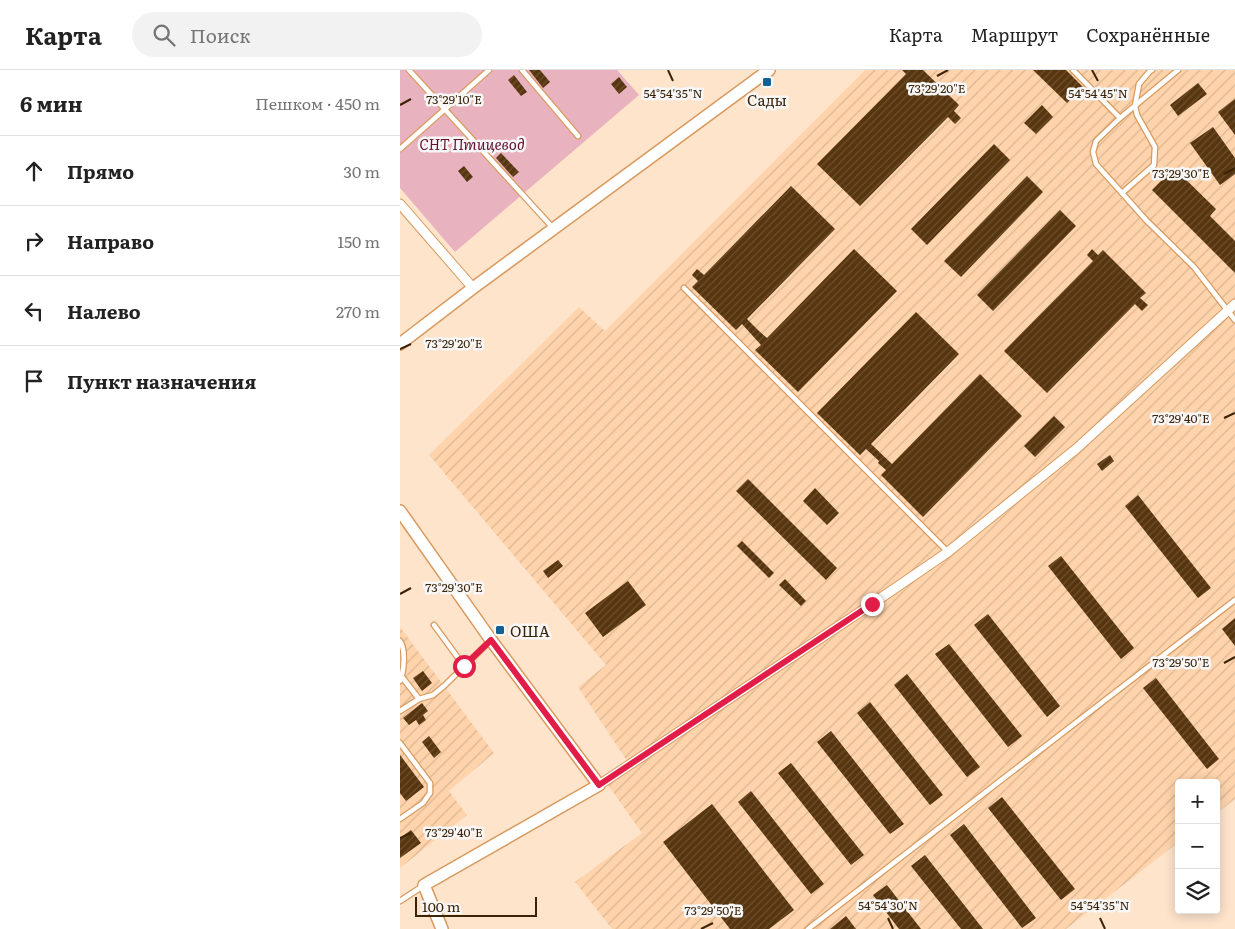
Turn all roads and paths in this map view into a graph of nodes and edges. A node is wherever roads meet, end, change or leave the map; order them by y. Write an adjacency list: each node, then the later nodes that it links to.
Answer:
1 (409, 70): 9 (lane)
2 (489, 70): 9 (lane)
3 (522, 70): 11 (lane)
4 (769, 70): 15 (street)
5 (1073, 70): 10 (lane)
6 (1152, 70): 8 (lane)
7 (1178, 70): 8 (lane)
8 (1135, 106): 10 (lane); 13 (lane)
9 (444, 109): 12 (lane); 15 (lane)
10 (1120, 118): 13 (lane)
11 (578, 136)
12 (400, 149)
13 (1122, 193): 18 (lane)
14 (400, 204): 16 (street)
15 (554, 228): 16 (street)
16 (472, 288): 20 (street)
17 (684, 288): 22 (lane)
18 (1231, 307): 19 (lane); 22 (street)
19 (1235, 320)
20 (400, 344)
21 (400, 510): 25 (street)
22 (948, 552): 32 (street)
23 (1235, 600): 37 (lane)
24 (434, 625): 27 (lane)
25 (491, 640): 27 (lane); 32 (street)
26 (400, 641): 28 (lane)
27 (464, 666): 29 (lane)
28 (401, 679): 29 (lane)
29 (419, 699): 30 (lane)
30 (400, 711)
31 (400, 743): 33 (lane)
32 (599, 785): 34 (street)
33 (400, 819)
34 (424, 885): 35 (lane); 36 (street)
35 (400, 901)
36 (442, 929)
37 (808, 929)

